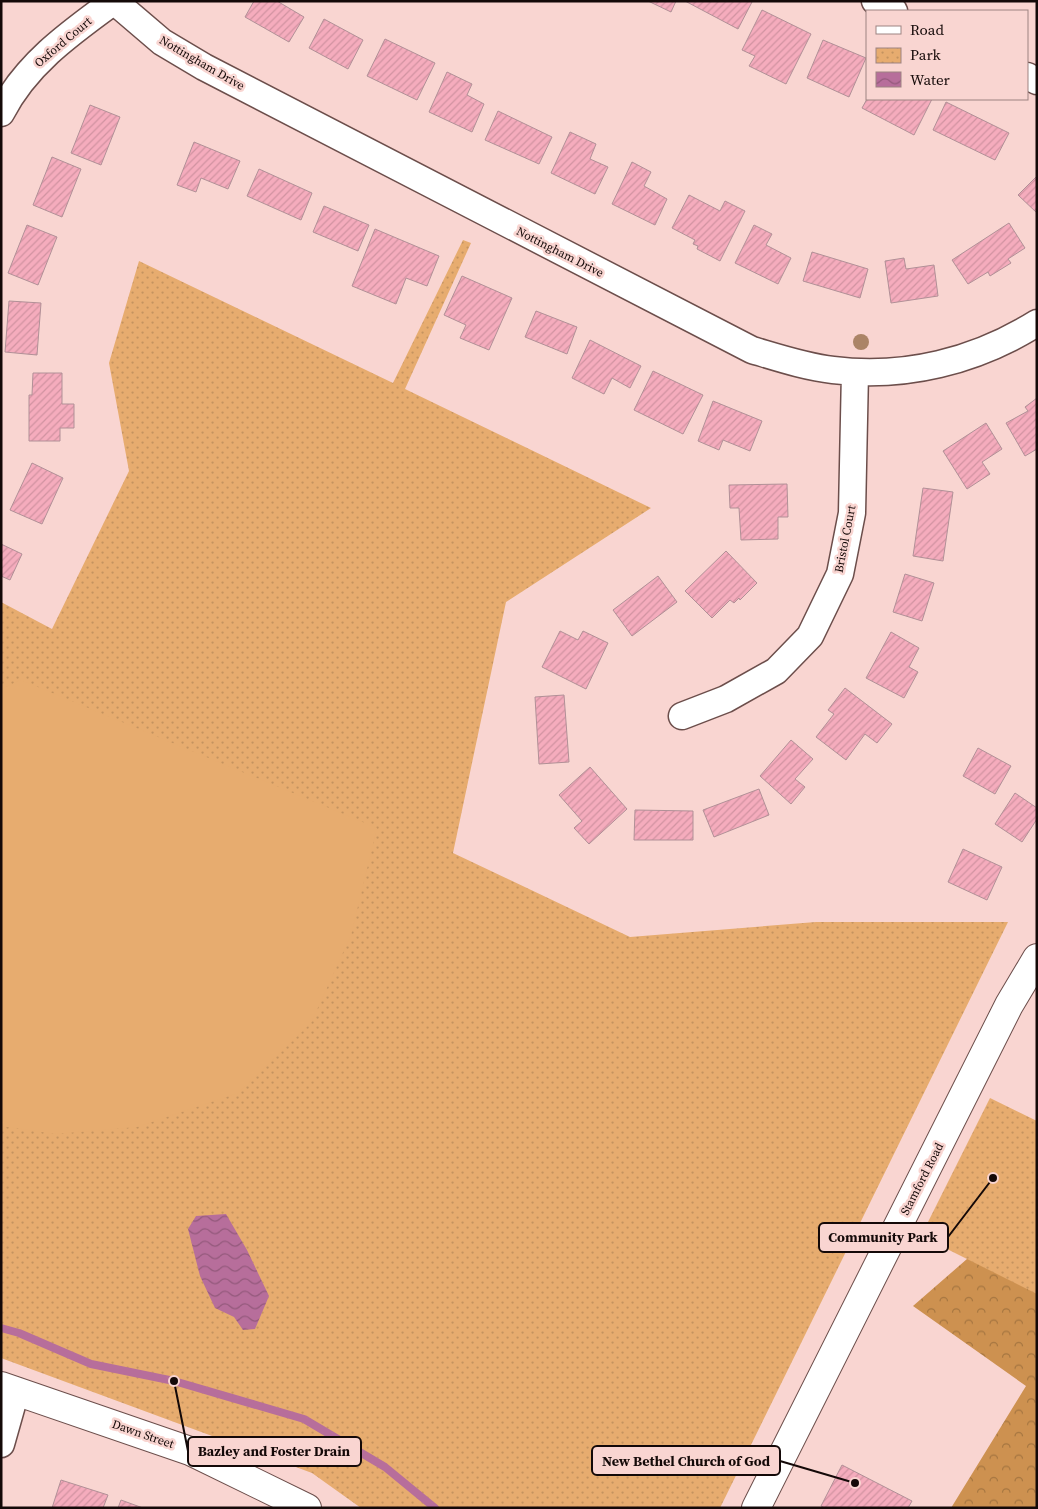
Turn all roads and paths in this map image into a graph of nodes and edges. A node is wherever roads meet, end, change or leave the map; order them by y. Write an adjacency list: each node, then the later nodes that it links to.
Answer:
1 (114, 1): 4 (street, Oxford Court); 6 (street, Nottingham Drive)
2 (875, 1): 3 (street)
3 (892, 10)
4 (1, 113)
5 (1037, 323): 6 (street, Nottingham Drive)
6 (855, 372): 7 (street, Bristol Court)
7 (682, 716)
8 (1037, 958): 12 (street, Stamford Road)
9 (9, 1389): 10 (street); 11 (street, Dawn Street)
10 (1, 1444)
11 (307, 1508)
12 (756, 1508)

